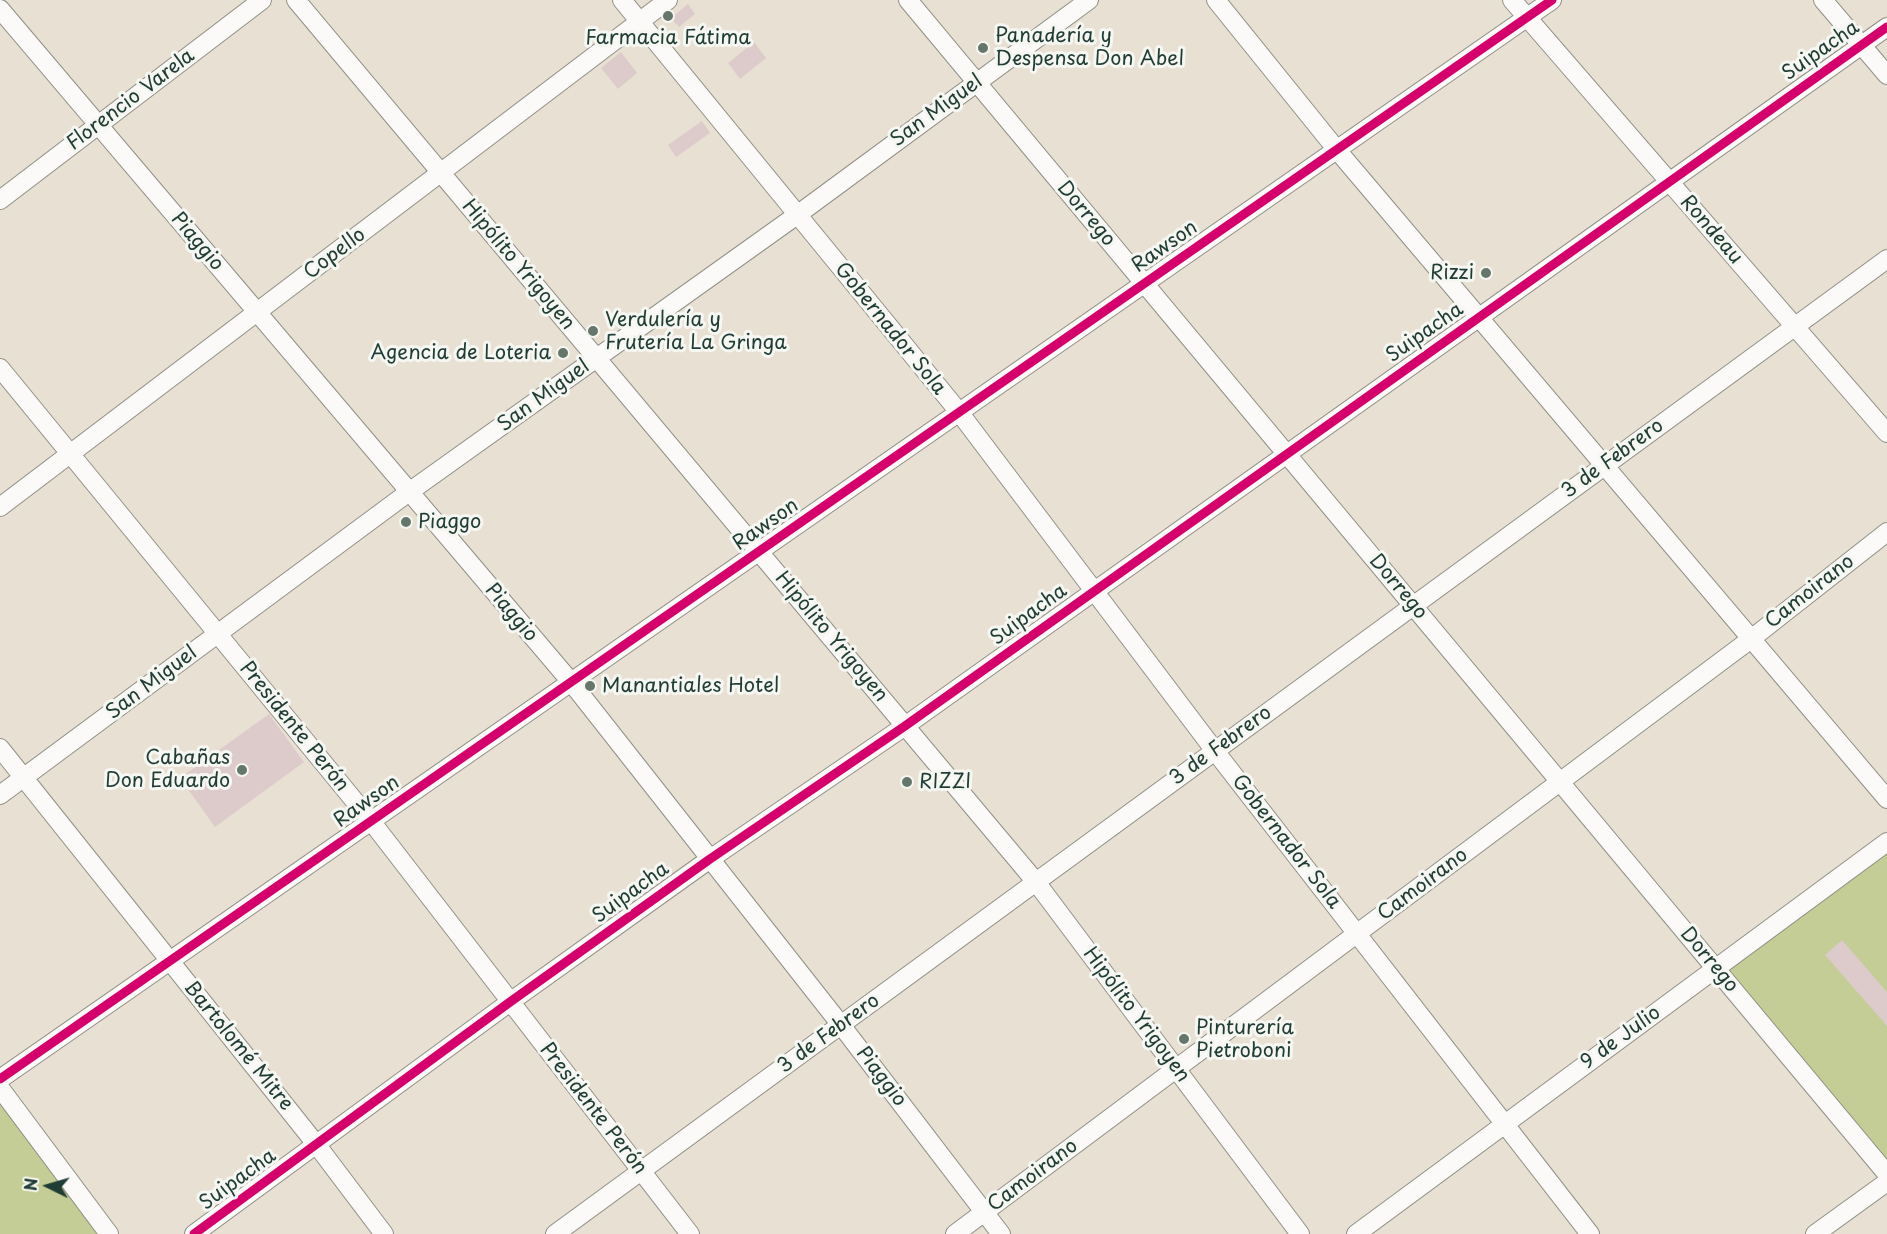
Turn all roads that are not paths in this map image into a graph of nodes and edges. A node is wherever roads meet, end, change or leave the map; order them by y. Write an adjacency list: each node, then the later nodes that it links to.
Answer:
1 (262, 0): 18 (street, Florencio Varela)
2 (296, 0): 20 (street, Hipólito Yrigoyen)
3 (622, 0): 13 (street, Gobernador Sola)
4 (668, 0): 13 (street, Copello)
5 (908, 0): 17 (street, Dorrego)
6 (1089, 0): 17 (street, San Miguel)
7 (1216, 0): 19 (street)
8 (1512, 0): 12 (street, Rondeau)
9 (1552, 0): 12 (street, Rawson)
10 (1823, 0): 15 (street)
11 (0, 9): 18 (street, Piaggio)
12 (1527, 18): 19 (street, Rawson); 21 (street, Rondeau)
13 (640, 22): 20 (street, Copello); 23 (street, Gobernador Sola)
14 (1887, 27): 15 (street, Suipacha)
15 (1862, 45): 16 (street); 21 (street, Suipacha)
16 (1887, 75)
17 (977, 82): 23 (street, San Miguel); 25 (street, Dorrego)
18 (98, 126): 22 (street, Florencio Varela); 26 (street, Piaggio)
19 (1337, 150): 25 (street, Rawson); 27 (street)
20 (441, 173): 26 (street, Copello); 29 (street, Hipólito Yrigoyen)
21 (1669, 182): 27 (street, Suipacha); 28 (street, Rondeau)
22 (0, 200)
23 (797, 215): 29 (street, San Miguel); 31 (street, Gobernador Sola)
24 (1887, 259): 28 (street, 3 de Febrero)
25 (1145, 283): 31 (street, Rawson); 33 (street, Dorrego)
26 (257, 313): 34 (street, Copello); 36 (street, Piaggio)
27 (1479, 317): 33 (street, Suipacha); 35 (street)
28 (1794, 326): 32 (street, Rondeau); 35 (street, 3 de Febrero)
29 (597, 358): 36 (street, San Miguel); 39 (street, Hipólito Yrigoyen)
30 (0, 368): 34 (street, Presidente Perón)
31 (959, 412): 39 (street, Rawson); 40 (street, Gobernador Sola)
32 (1887, 433)
33 (1286, 453): 40 (street, Suipacha); 41 (street, Dorrego)
34 (71, 455): 37 (street, Copello); 42 (street, Presidente Perón)
35 (1604, 466): 41 (street, 3 de Febrero); 43 (street)
36 (409, 492): 42 (street, San Miguel); 44 (street, Piaggio)
37 (0, 507)
38 (1887, 532): 43 (street, Camoirano)
39 (759, 551): 44 (street, Rawson); 45 (street, Hipólito Yrigoyen)
40 (1093, 590): 45 (street, Suipacha); 47 (street, Gobernador Sola)
41 (1413, 606): 47 (street, 3 de Febrero); 49 (street, Dorrego)
42 (218, 634): 48 (street, San Miguel); 52 (street, Presidente Perón)
43 (1751, 639): 49 (street, Camoirano); 51 (street)
44 (571, 682): 52 (street, Rawson); 54 (street, Piaggio)
45 (905, 726): 54 (street, Suipacha); 55 (street, Hipólito Yrigoyen)
46 (0, 748): 48 (street, Bartolomé Mitre)
47 (1215, 751): 55 (street, 3 de Febrero); 56 (street, Gobernador Sola)
48 (24, 778): 50 (street, San Miguel); 57 (street, Bartolomé Mitre)
49 (1560, 782): 56 (street, Camoirano); 58 (street, Dorrego)
50 (0, 795)
51 (1887, 799)
52 (371, 821): 57 (street, Rawson); 59 (street, Presidente Perón)
53 (1887, 842): 58 (street, 9 de Julio)
54 (710, 859): 59 (street, Suipacha); 60 (street, Piaggio)
55 (1036, 882): 60 (street, 3 de Febrero); 61 (street, Hipólito Yrigoyen)
56 (1358, 934): 61 (street, Camoirano); 64 (street, Gobernador Sola)
57 (170, 961): 62 (street, Rawson); 65 (street, Bartolomé Mitre)
58 (1716, 968): 64 (street, 9 de Julio); 67 (street, Dorrego)
59 (510, 1002): 65 (street, Suipacha); 66 (street, Presidente Perón)
60 (841, 1025): 66 (street, 3 de Febrero); 69 (street, Piaggio)
61 (1176, 1070): 69 (street, Camoirano); 77 (street, Hipólito Yrigoyen)
62 (0, 1079)
63 (0, 1088): 70 (street)
64 (1505, 1124): 78 (street, 9 de Julio); 79 (street, Gobernador Sola)
65 (316, 1144): 71 (street, Suipacha); 72 (street, Bartolomé Mitre)
66 (641, 1171): 73 (street, 3 de Febrero); 74 (street, Presidente Perón)
67 (1887, 1174)
68 (1887, 1182): 80 (street)
69 (985, 1212): 75 (street, Camoirano); 76 (street, Piaggio)
70 (109, 1234)
71 (194, 1234)
72 (384, 1234)
73 (555, 1234)
74 (690, 1234)
75 (955, 1234)
76 (1001, 1234)
77 (1300, 1234)
78 (1356, 1234)
79 (1590, 1234)
80 (1815, 1234)

